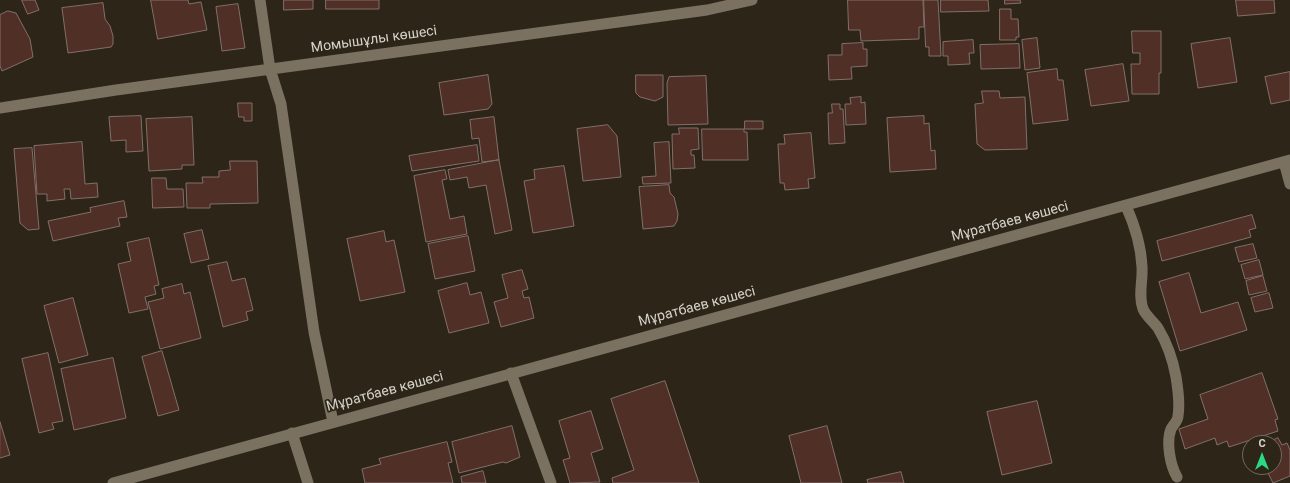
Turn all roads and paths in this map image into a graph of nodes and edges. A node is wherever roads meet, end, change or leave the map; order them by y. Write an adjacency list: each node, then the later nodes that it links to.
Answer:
1 (260, 0): 3 (street)
2 (752, 0): 3 (street, Момышұлы көшесі)
3 (270, 69): 4 (street, Момышұлы көшесі); 9 (street)
4 (0, 108)
5 (1287, 161): 6 (street); 7 (street, Мұратбаев көшесі)
6 (1290, 184)
7 (1126, 206): 8 (street, Мұратбаев көшесі); 11 (street)
8 (512, 373): 9 (street, Мұратбаев көшесі); 14 (street)
9 (333, 422): 10 (street, Мұратбаев көшесі)
10 (292, 433): 12 (street, Мұратбаев көшесі); 13 (street)
11 (1177, 476)
12 (112, 483)
13 (308, 483)
14 (551, 483)

